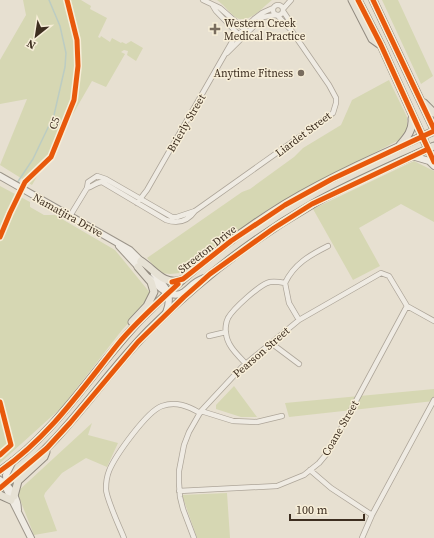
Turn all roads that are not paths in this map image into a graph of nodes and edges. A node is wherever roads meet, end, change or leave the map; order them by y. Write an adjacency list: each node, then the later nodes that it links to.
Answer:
1 (203, 0): 7 (street)
2 (280, 0): 8 (street, Brierly Street)
3 (291, 0): 9 (street)
4 (352, 0): 16 (main road)
5 (358, 0): 16 (main road)
6 (373, 0): 18 (main road)
7 (213, 6): 11 (street); 14 (street)
8 (275, 7): 9 (street); 10 (street); 11 (street, Brierly Street)
9 (283, 10): 10 (street); 12 (street, Liardet Street)
10 (276, 15): 12 (street, Liardet Street); 13 (street, Brierly Street)
11 (244, 29): 13 (street); 14 (street, Brierly Street)
12 (291, 30): 32 (street, Liardet Street)
13 (248, 32): 15 (street, Brierly Street)
14 (238, 34): 15 (street); 17 (street, Brierly Street)
15 (243, 38): 17 (street, Brierly Street)
16 (381, 45): 19 (main road)
17 (224, 56): 30 (street, Brierly Street)
18 (419, 97): 20 (main road); 21 (main road)
19 (411, 114): 22 (main road); 24 (main road)
20 (434, 114)
21 (434, 130): 22 (main road, Streeton Drive)
22 (422, 136): 23 (main road); 24 (main road, Streeton Drive)
23 (431, 147): 25 (main road, Streeton Drive); 26 (main road)
24 (397, 148): 37 (main road, Streeton Drive)
25 (412, 156): 27 (main road); 36 (main road, Streeton Drive)
26 (434, 162)
27 (434, 166)
28 (0, 176): 33 (main road, Namatjira Drive)
29 (87, 188): 31 (street, Liardet Street); 31 (street, Liardet Street); 33 (street)
30 (147, 190): 31 (street, Brierly Street); 32 (street, Brierly Street)
31 (138, 200): 32 (street, Liardet Street)
32 (144, 204)
33 (70, 216): 35 (main road, Namatjira Drive)
34 (328, 246): 38 (street)
35 (140, 264): 37 (main road); 39 (main road, Namatjira Drive); 47 (main road)
36 (206, 278): 39 (main road); 41 (main road, Streeton Drive)
37 (184, 279): 39 (main road, Streeton Drive)
38 (285, 283): 42 (street); 44 (street)
39 (168, 293): 41 (main road); 47 (main road, Streeton Drive)
40 (407, 306): 42 (street, Pearson Street); 43 (street, Pearson Street); 55 (street, Coane Street)
41 (165, 314): 53 (main road, Streeton Drive)
42 (298, 320): 46 (street, Pearson Street)
43 (434, 321)
44 (226, 332): 45 (street); 48 (street)
45 (209, 336)
46 (271, 343): 48 (street, Pearson Street); 49 (street)
47 (118, 344): 54 (main road, Streeton Drive)
48 (246, 364): 51 (street, Pearson Street)
49 (299, 364)
50 (434, 400): 61 (street)
51 (201, 412): 52 (street); 58 (street, Pearson Street); 63 (street)
52 (282, 416)
53 (47, 448): 57 (main road, Streeton Drive); 60 (main road)
54 (13, 461): 56 (main road, Streeton Drive); 57 (main road)
55 (310, 470): 58 (street, Coane Street); 61 (street)
56 (0, 471)
57 (2, 484): 60 (main road)
58 (179, 491): 64 (street, Pearson Street)
59 (0, 496): 60 (main road)
60 (13, 498): 62 (main road)
61 (372, 515): 65 (street)
62 (31, 538)
63 (124, 538)
64 (194, 538)
65 (362, 538)

